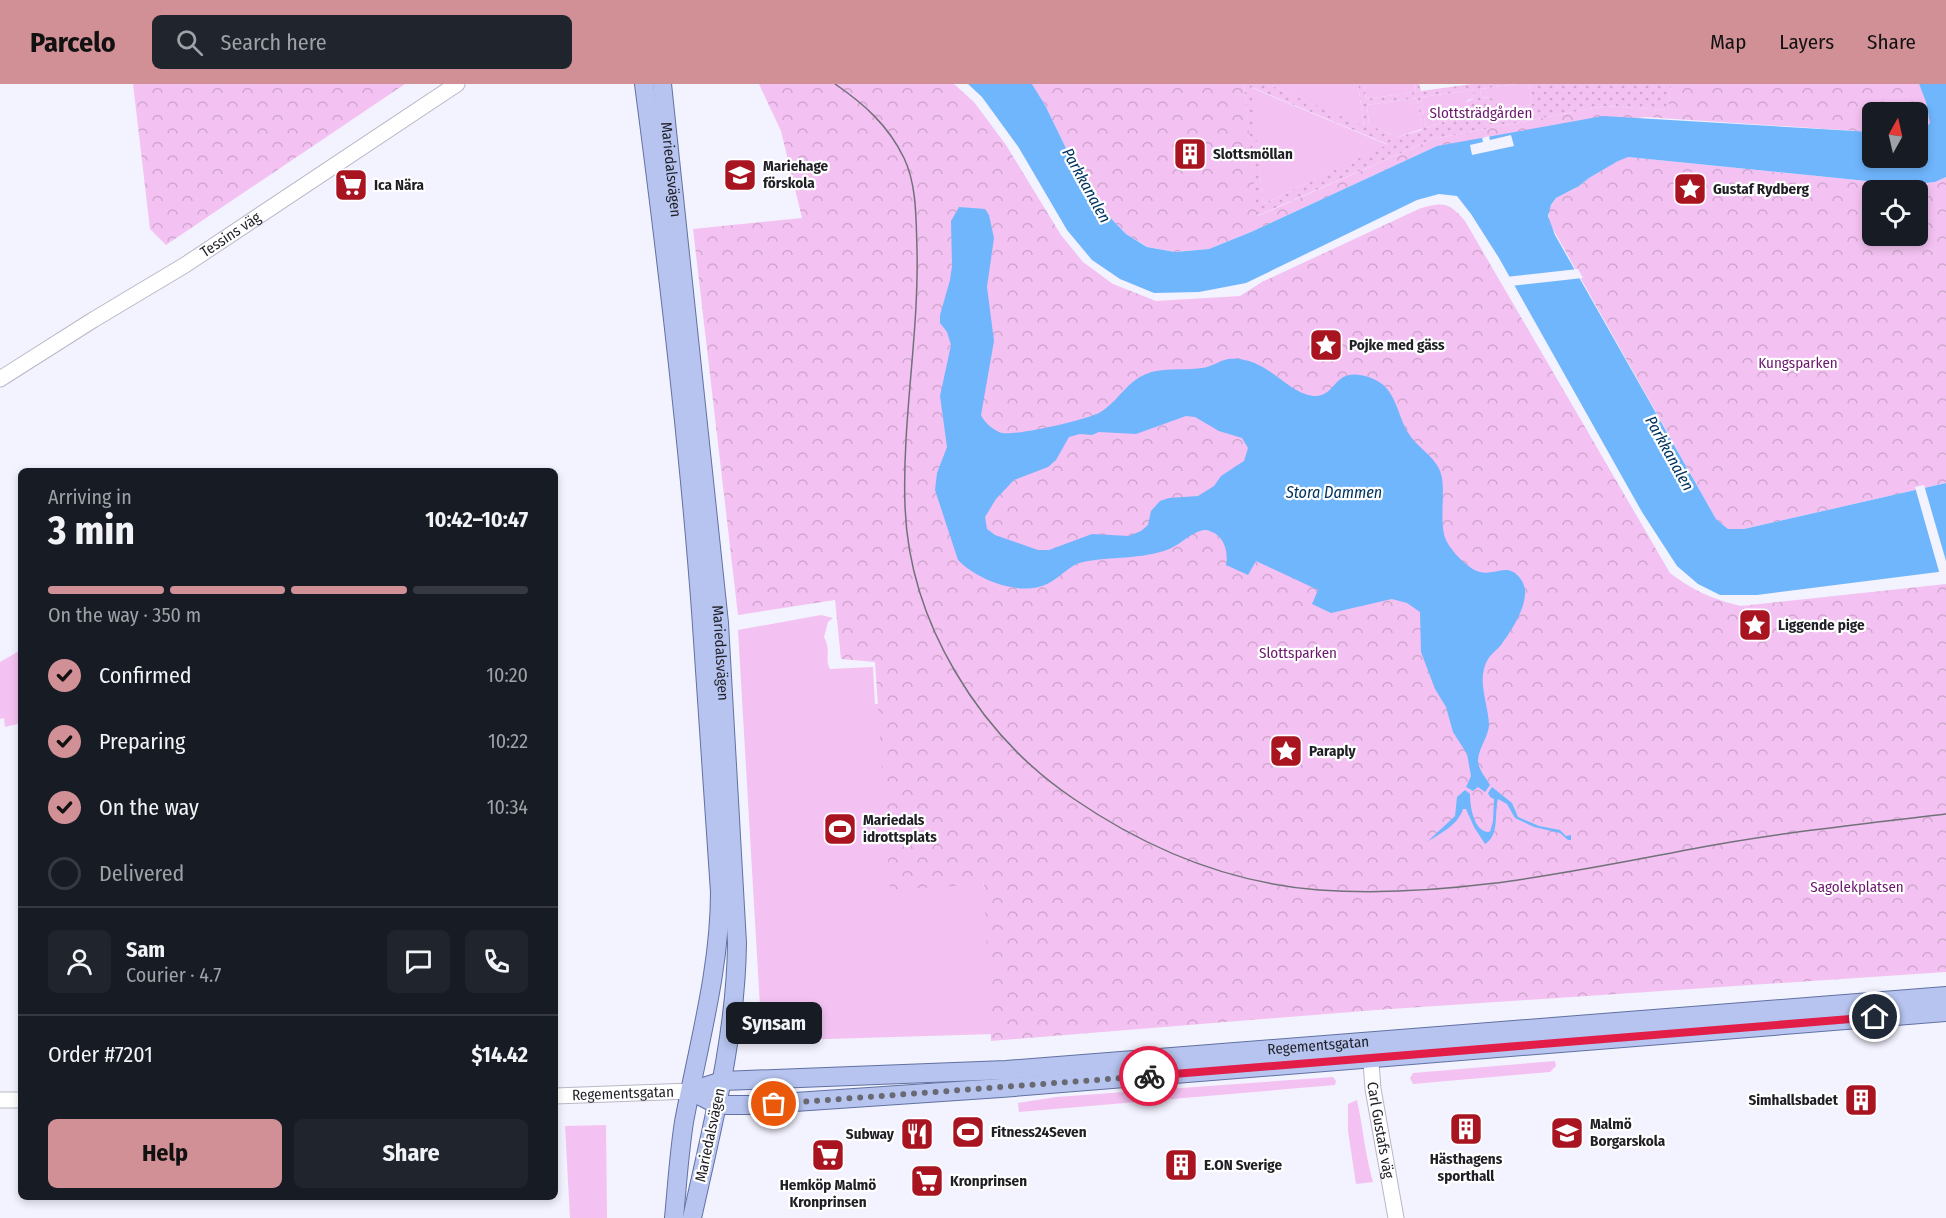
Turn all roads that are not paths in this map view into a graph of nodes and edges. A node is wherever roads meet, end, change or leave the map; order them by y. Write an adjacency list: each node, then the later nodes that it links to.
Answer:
1 (457, 84): 4 (street, Tessins väg)
2 (644, 84): 9 (main road, Mariedalsvägen)
3 (662, 84): 8 (main road, Mariedalsvägen)
4 (0, 379)
5 (1946, 996): 7 (main road, Regementsgatan)
6 (1946, 1012): 7 (main road, Regementsgatan)
7 (1370, 1050): 8 (main road, Regementsgatan); 13 (main road, Regementsgatan); 16 (street, Carl Gustafs väg)
8 (722, 1082): 9 (main road, Regementsgatan); 13 (main road, Mariedalsvägen)
9 (691, 1091): 10 (street, Regementsgatan); 13 (main road, Regementsgatan); 14 (main road, Mariedalsvägen)
10 (558, 1096)
11 (0, 1100): 12 (street)
12 (18, 1100)
13 (718, 1105): 15 (main road, Mariedalsvägen)
14 (674, 1218)
15 (692, 1218)
16 (1396, 1218)

